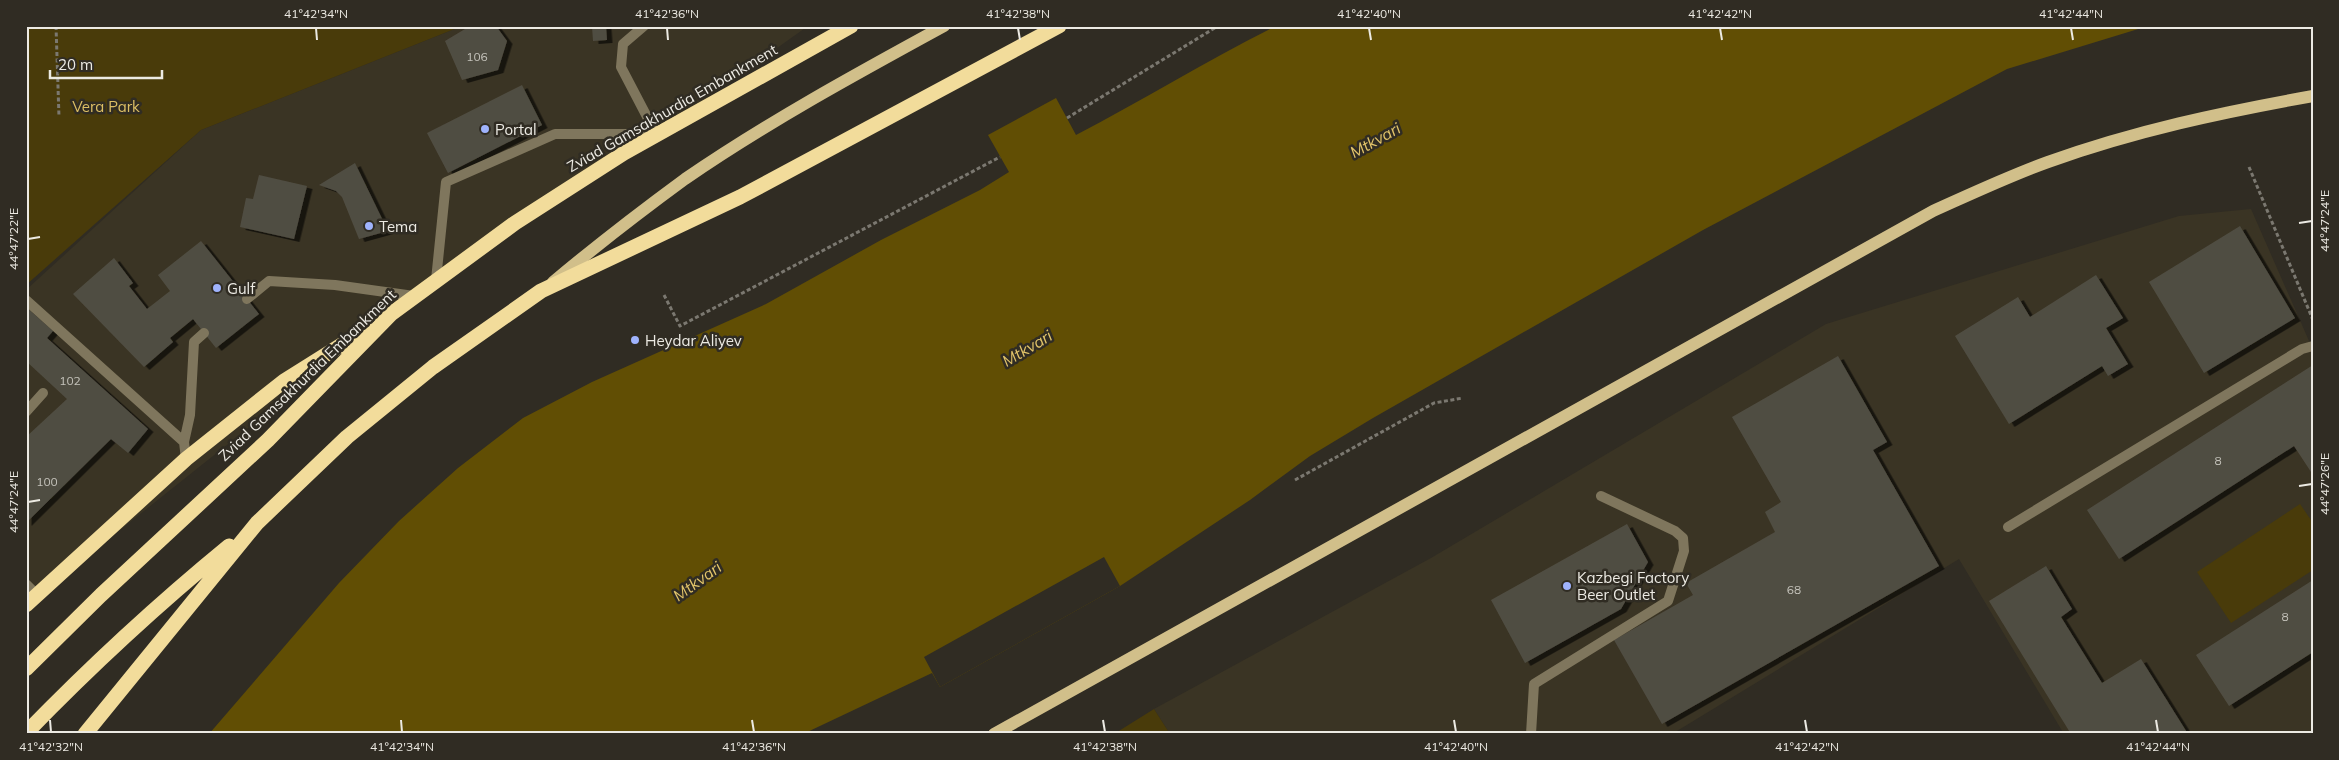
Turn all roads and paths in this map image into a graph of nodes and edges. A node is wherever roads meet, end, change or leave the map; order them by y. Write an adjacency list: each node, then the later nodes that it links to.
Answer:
1 (56, 26): 8 (path)
2 (644, 26): 10 (lane)
3 (851, 26): 10 (highway, Zviad Gamsakhurdia Embankment)
4 (944, 26): 14 (main road)
5 (1059, 26): 14 (highway)
6 (1218, 26): 9 (path)
7 (2313, 96): 37 (main road)
8 (59, 117)
9 (1067, 118)
10 (656, 134): 13 (highway, Zviad Gamsakhurdia Embankment); 13 (lane)
11 (1000, 156): 15 (path)
12 (2249, 166): 20 (path)
13 (436, 280): 16 (highway, Zviad Gamsakhurdia Embankment)
14 (541, 291): 30 (highway)
15 (664, 295)
16 (414, 296): 17 (lane); 19 (highway, Zviad Gamsakhurdia Embankment)
17 (247, 299)
18 (26, 300): 26 (lane)
19 (390, 314): 27 (highway); 34 (highway, Zviad Gamsakhurdia Embankment)
20 (2313, 320)
21 (204, 333): 26 (lane)
22 (2313, 346): 31 (lane)
23 (43, 393): 25 (lane)
24 (1462, 398): 28 (path)
25 (26, 412)
26 (184, 442): 27 (lane)
27 (186, 459): 33 (highway)
28 (1295, 480)
29 (1601, 496): 38 (lane)
30 (257, 523): 35 (highway); 36 (highway)
31 (2008, 527)
32 (26, 584): 33 (lane)
33 (32, 600)
34 (26, 669)
35 (26, 734)
36 (85, 734)
37 (994, 734)
38 (1531, 734)

